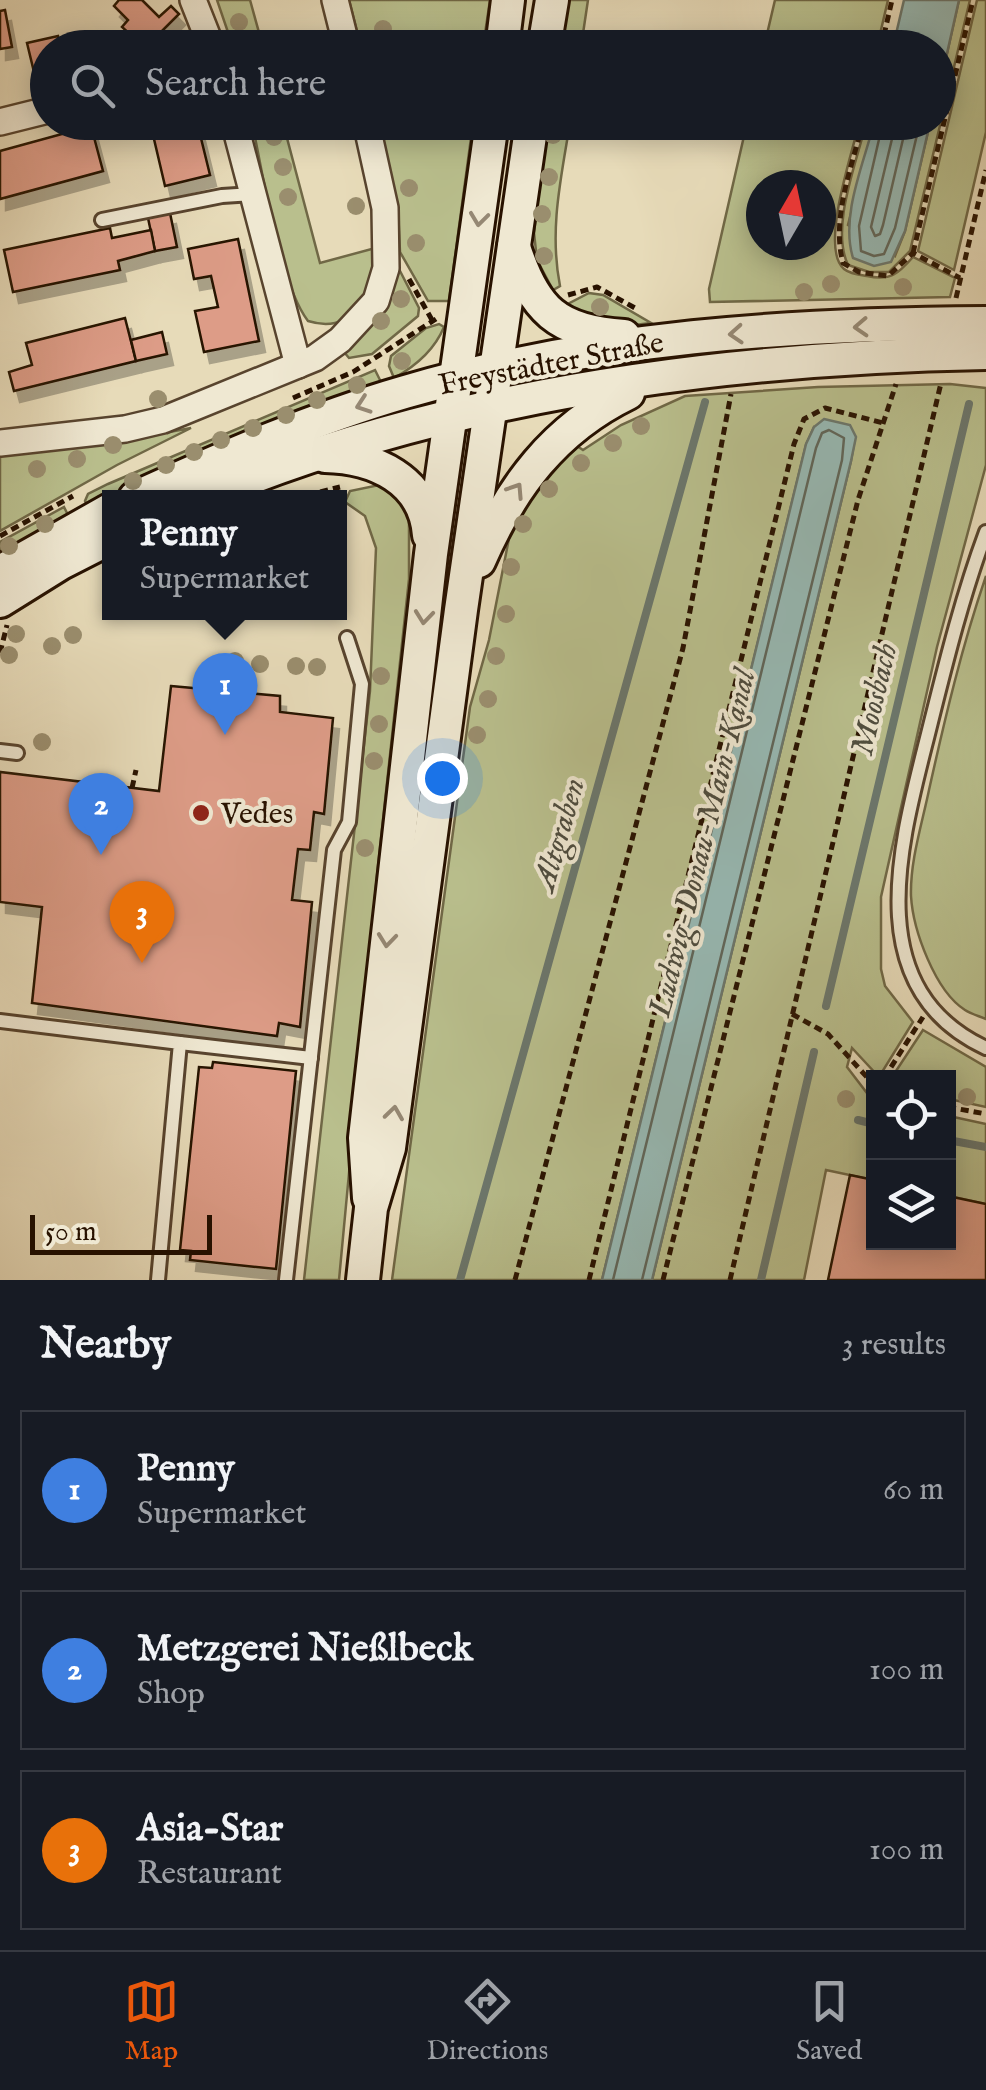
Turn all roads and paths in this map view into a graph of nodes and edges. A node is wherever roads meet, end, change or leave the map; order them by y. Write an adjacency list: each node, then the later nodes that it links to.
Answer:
1 (193, 0): 7 (street)
2 (336, 0): 8 (street)
3 (508, 0): 9 (main road)
4 (552, 0): 10 (main road)
5 (892, 0): 11 (path)
6 (974, 0): 12 (path)
7 (205, 30)
8 (343, 30)
9 (504, 30)
10 (547, 30)
11 (885, 30)
12 (956, 75)
13 (30, 114): 14 (street)
14 (0, 122)
15 (239, 140): 22 (street)
16 (370, 140): 31 (street)
17 (490, 140): 37 (main road, one-way to 37)
18 (529, 140): 24 (main road)
19 (859, 140): 25 (path)
20 (940, 140): 25 (path)
21 (986, 170): 26 (path)
22 (253, 194): 23 (lane); 31 (street)
23 (102, 220)
24 (513, 242): 29 (main road); 33 (main road)
25 (913, 253): 26 (path)
26 (960, 278): 27 (path)
27 (954, 305)
28 (986, 323): 29 (main road, Freystädter Straße, one-way to 29)
29 (675, 339): 33 (main road, Freystädter Straße)
30 (986, 353): 32 (main road, Freystädter Straße)
31 (298, 365): 41 (street)
32 (736, 366): 34 (main road, Freystädter Straße); 73 (path)
33 (495, 370): 37 (main road, Freystädter Straße); 38 (main road)
34 (689, 372): 38 (main road, Freystädter Straße); 53 (main road, one-way to 34)
35 (900, 372): 40 (path)
36 (943, 375): 60 (path)
37 (457, 378): 39 (main road); 44 (main road, Freystädter Straße, one-way to 44)
38 (490, 409): 39 (main road, Freystädter Straße); 53 (main road)
39 (451, 416): 42 (main road, Freystädter Straße); 50 (main road)
40 (883, 423): 74 (path); 75 (path)
41 (0, 442)
42 (308, 456): 45 (main road, Freystädter Straße); 50 (main road)
43 (346, 486): 46 (path)
44 (155, 490)
45 (221, 490)
46 (344, 490)
47 (102, 515): 51 (main road)
48 (986, 532): 59 (lane)
49 (102, 542): 52 (main road)
50 (430, 554): 69 (main road, one-way to 69)
51 (0, 572)
52 (0, 601)
53 (462, 610): 69 (main road, one-way to 53)
54 (347, 638): 64 (lane)
55 (0, 751): 56 (lane)
56 (17, 754)
57 (136, 770): 58 (path)
58 (132, 788)
59 (929, 1006): 63 (lane); 65 (path)
60 (792, 1014): 66 (path); 76 (path)
61 (0, 1021): 62 (lane)
62 (180, 1043): 64 (lane); 70 (lane)
63 (986, 1048)
64 (310, 1058): 71 (lane)
65 (889, 1070)
66 (866, 1076)
67 (956, 1108): 68 (path)
68 (986, 1114)
69 (371, 1208): 72 (main road)
70 (158, 1280)
71 (286, 1280)
72 (363, 1280)
73 (514, 1280)
74 (589, 1280)
75 (663, 1280)
76 (730, 1280)

